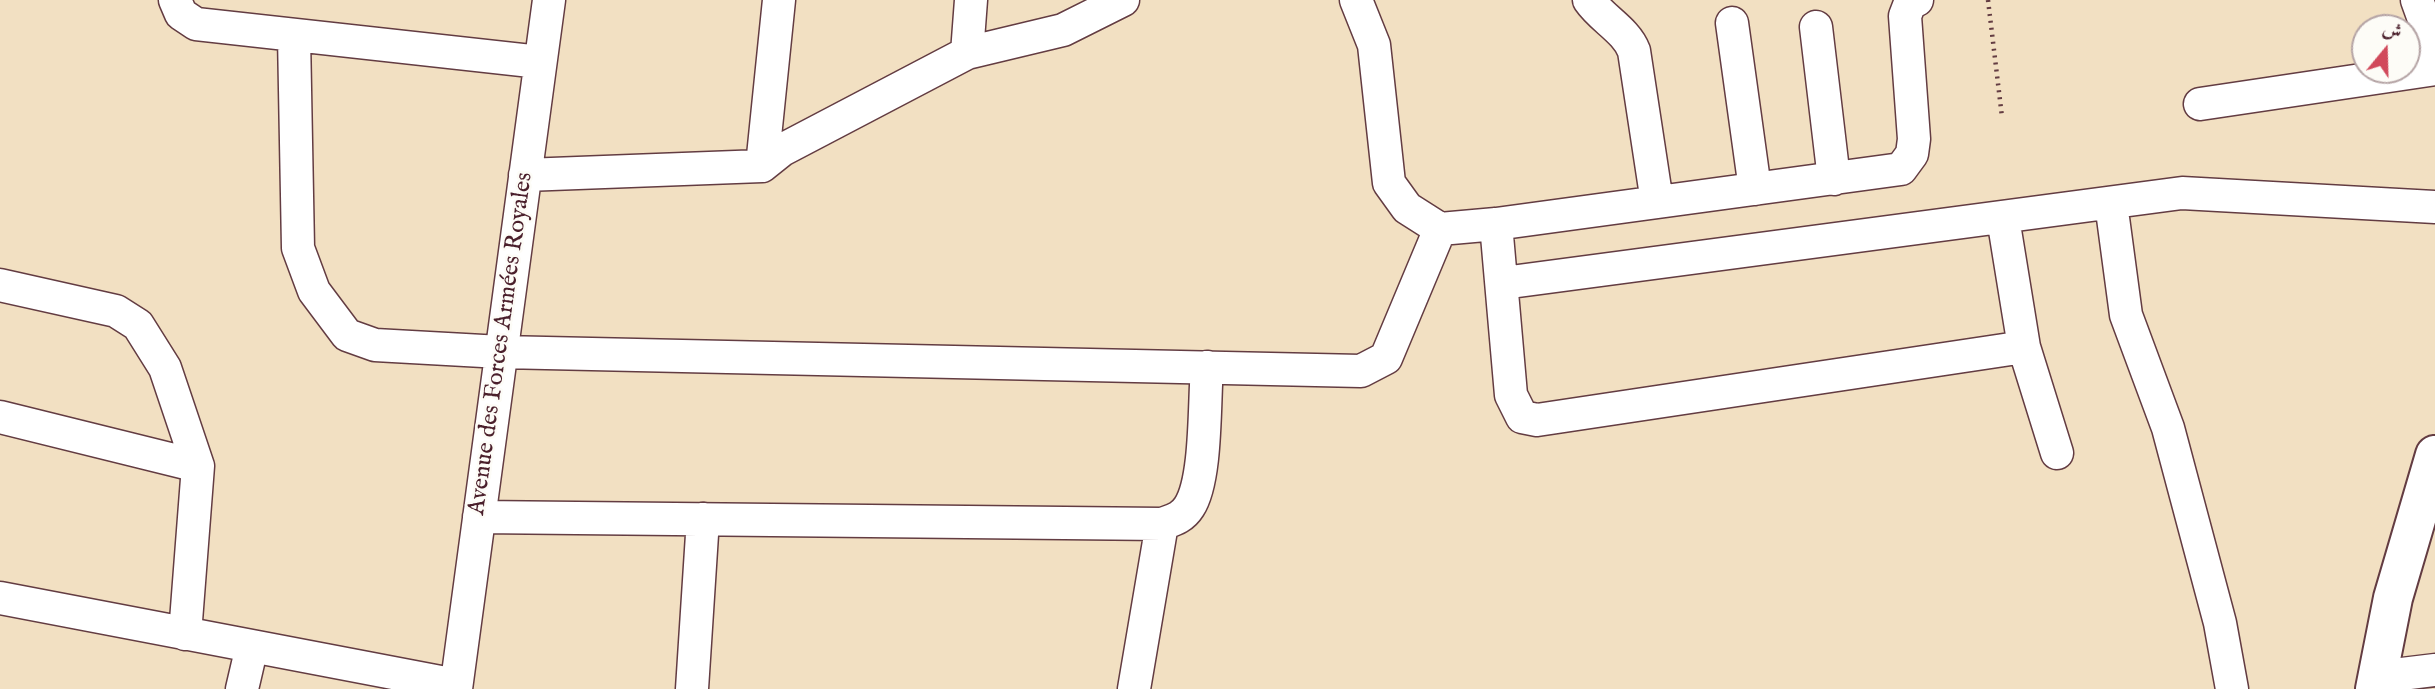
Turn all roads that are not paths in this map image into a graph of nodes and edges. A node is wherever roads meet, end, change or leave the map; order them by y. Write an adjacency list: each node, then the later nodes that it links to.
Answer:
1 (175, 0): 12 (street)
2 (549, 0): 15 (street, Avenue des Forces Armées Royales)
3 (779, 0): 18 (street)
4 (971, 0): 14 (street)
5 (1124, 0): 14 (street)
6 (1356, 0): 27 (street)
7 (1589, 0): 22 (street)
8 (1917, 0): 20 (street)
9 (2417, 0): 13 (street)
10 (1732, 23): 21 (street)
11 (1816, 27): 20 (street)
12 (295, 36): 15 (street); 31 (street)
13 (2435, 50)
14 (967, 54): 18 (street)
15 (540, 62): 19 (street, Avenue des Forces Armées Royales)
16 (2435, 69): 17 (street)
17 (2200, 104)
18 (762, 166): 19 (street)
19 (525, 175): 31 (street, Avenue des Forces Armées Royales)
20 (1834, 180): 21 (street)
21 (1755, 189): 22 (street)
22 (1657, 202): 26 (street)
23 (2111, 203): 24 (street); 25 (street); 49 (street)
24 (2435, 207)
25 (2003, 218): 28 (street); 30 (street)
26 (1496, 224): 27 (street); 28 (street)
27 (1440, 229): 32 (street)
28 (1503, 283): 30 (street)
29 (0, 285): 36 (street)
30 (2024, 347): 34 (street)
31 (501, 352): 32 (street); 37 (street, Avenue des Forces Armées Royales)
32 (1207, 368): 39 (street)
33 (0, 417): 36 (street)
34 (2057, 453)
35 (2435, 455): 44 (street)
36 (198, 466): 41 (street)
37 (479, 517): 38 (street); 45 (street, Avenue des Forces Armées Royales)
38 (703, 519): 39 (street); 47 (street)
39 (1162, 524): 48 (street)
40 (0, 598): 41 (street)
41 (185, 634): 42 (street)
42 (252, 646): 45 (street); 46 (street)
43 (2435, 670): 44 (street)
44 (2376, 683)
45 (456, 687)
46 (242, 689)
47 (692, 689)
48 (1135, 689)
49 (2232, 689)

